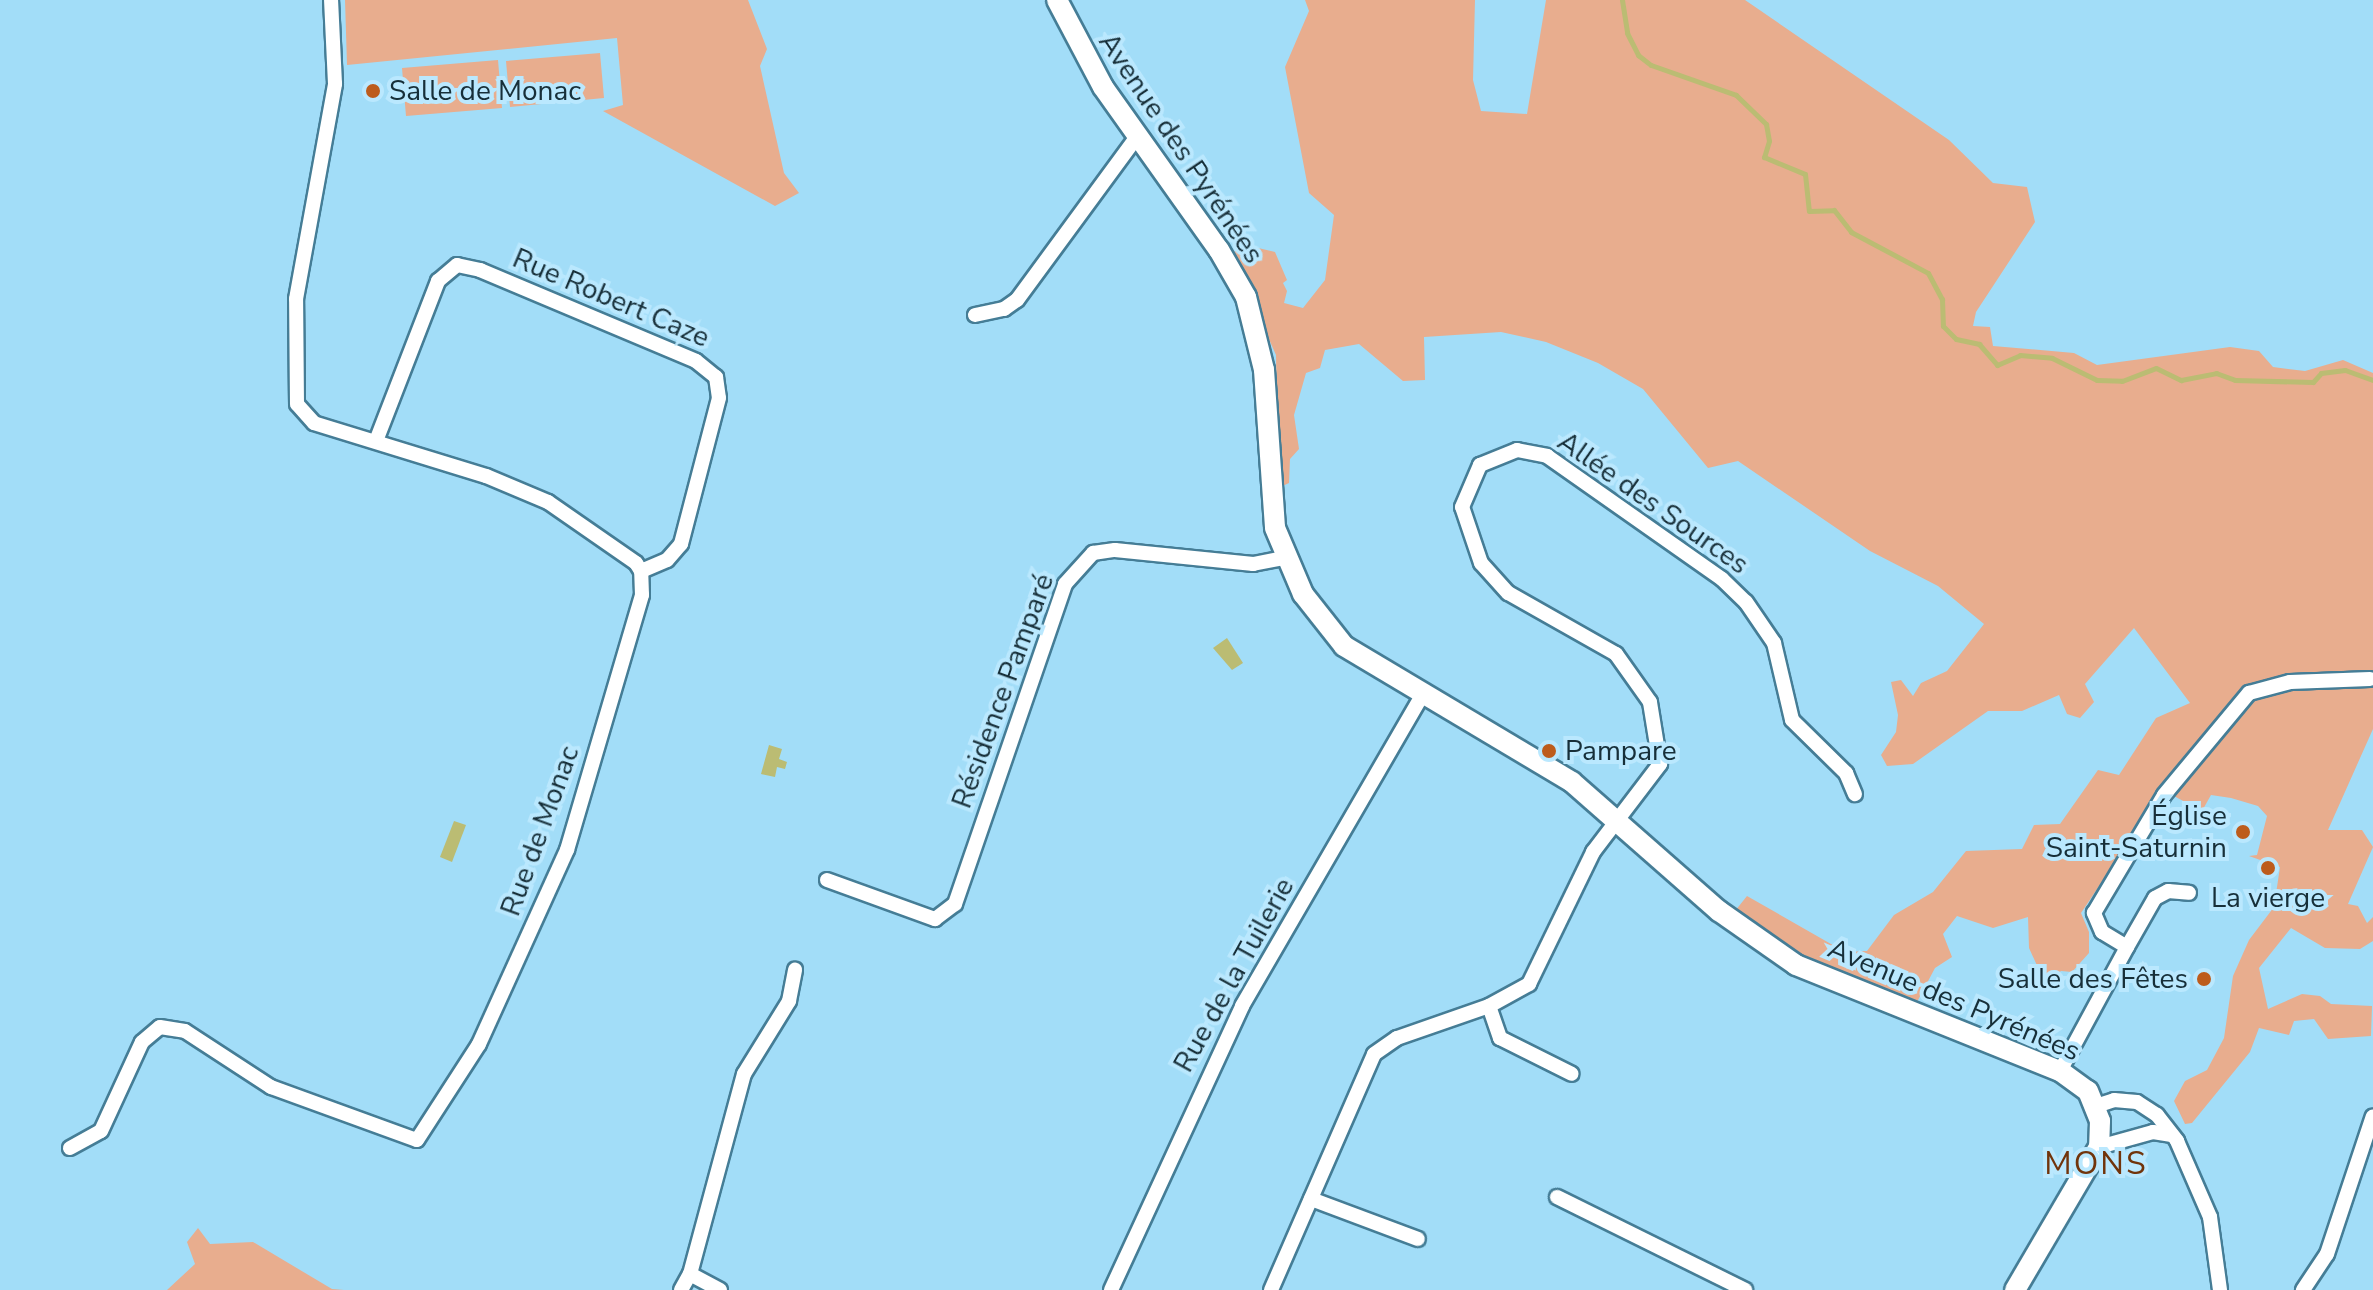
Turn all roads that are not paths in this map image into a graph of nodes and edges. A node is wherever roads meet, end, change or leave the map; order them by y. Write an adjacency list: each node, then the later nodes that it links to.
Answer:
1 (331, 0): 5 (street)
2 (1057, 0): 3 (street, Avenue des Pyrénées)
3 (1136, 138): 4 (street); 6 (street, Avenue des Pyrénées)
4 (975, 315)
5 (376, 441): 7 (street); 7 (street, Rue Robert Caze)
6 (1284, 558): 9 (street, Avenue des Pyrénées); 12 (street, Résidence Pamparé)
7 (641, 571): 23 (street, Rue de Monac)
8 (2370, 679): 14 (street)
9 (1422, 695): 11 (street, Avenue des Pyrénées); 30 (street, Rue de la Tuilerie)
10 (1855, 794): 11 (street, Allée des Sources)
11 (1618, 819): 16 (street, Allée des Sources); 17 (street, Avenue des Pyrénées)
12 (827, 880)
13 (2189, 893): 14 (street)
14 (2127, 947): 17 (street)
15 (795, 970): 27 (street)
16 (1489, 1006): 18 (street); 25 (street, Allée des Sources)
17 (2060, 1071): 19 (street, Avenue des Pyrénées)
18 (1572, 1074)
19 (2096, 1106): 21 (street); 22 (street)
20 (2373, 1116): 35 (street)
21 (2172, 1135): 22 (street); 34 (street)
22 (2099, 1147): 33 (street)
23 (70, 1148)
24 (1557, 1197): 32 (street)
25 (1311, 1199): 26 (street); 31 (street, Allée des Sources)
26 (1418, 1239)
27 (690, 1274): 28 (street); 29 (street)
28 (681, 1290)
29 (720, 1290)
30 (1111, 1290)
31 (1271, 1290)
32 (1745, 1290)
33 (2015, 1290)
34 (2220, 1290)
35 (2303, 1290)

